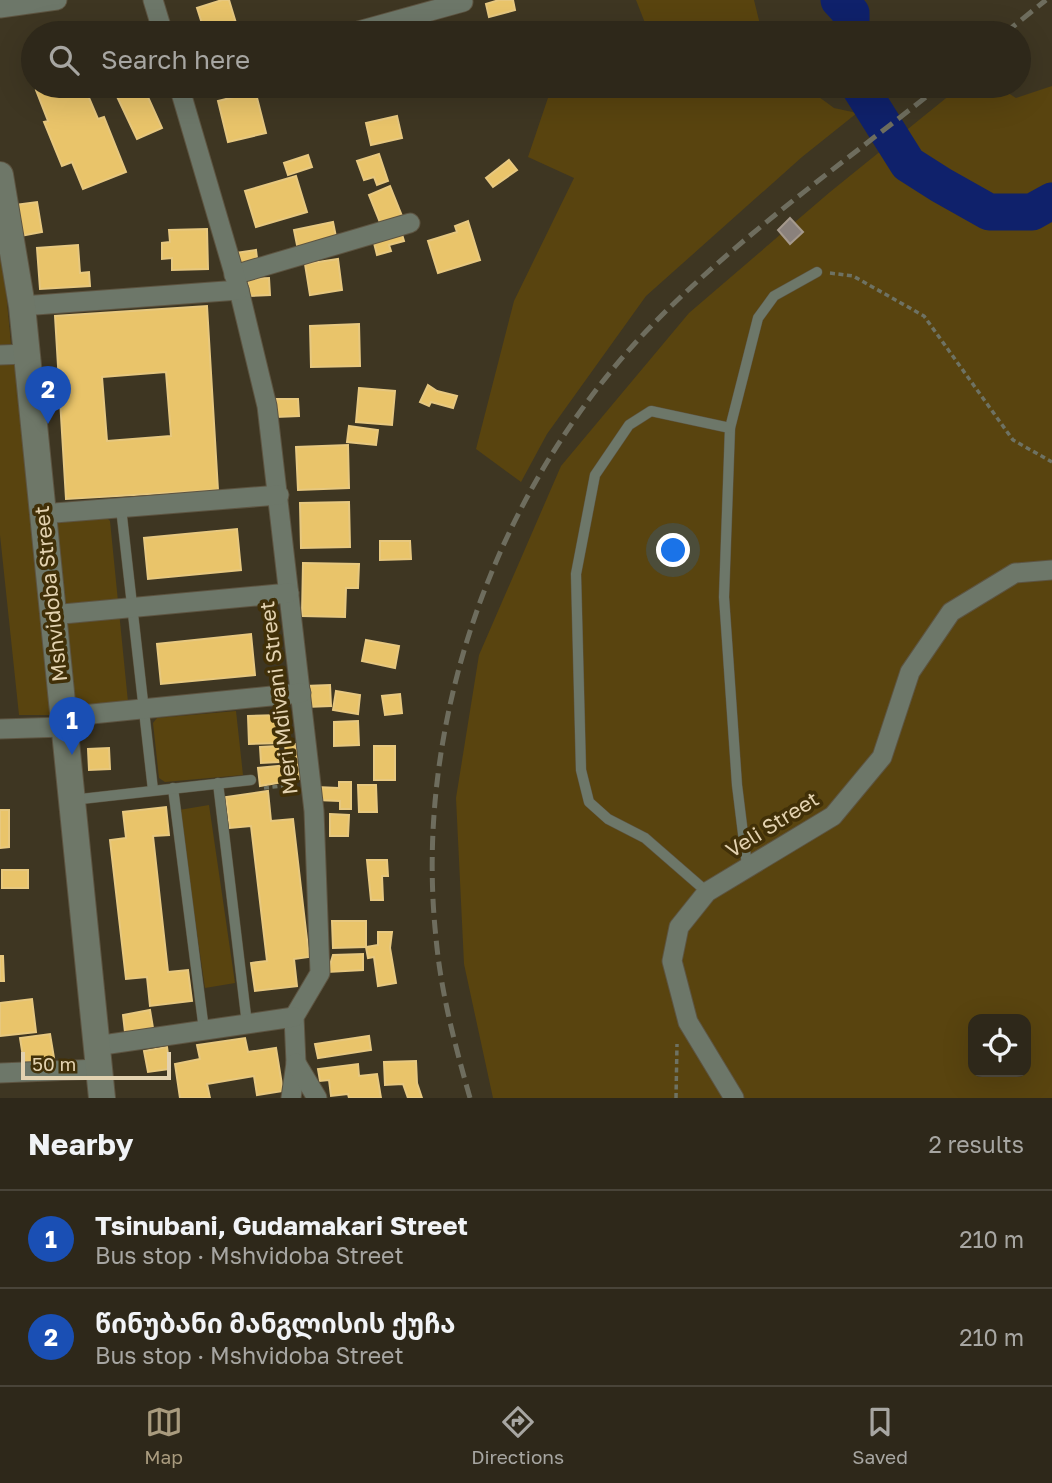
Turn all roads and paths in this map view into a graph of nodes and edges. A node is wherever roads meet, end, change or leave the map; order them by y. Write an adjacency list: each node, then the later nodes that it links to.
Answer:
1 (57, 0): 4 (street)
2 (153, 0): 5 (street)
3 (463, 2): 6 (street)
4 (0, 8)
5 (159, 21)
6 (394, 21)
7 (183, 98): 11 (street, Meri Mdivani Street)
8 (0, 175): 12 (street, Mshvidoba Street)
9 (410, 223): 11 (street)
10 (817, 272): 14 (lane); 15 (path)
11 (237, 282): 12 (street); 16 (street, Meri Mdivani Street)
12 (22, 306): 13 (street, Mshvidoba Street)
13 (13, 354): 18 (street, Mshvidoba Street)
14 (730, 428): 33 (lane); 34 (lane)
15 (1052, 462)
16 (279, 495): 17 (street); 20 (street, Meri Mdivani Street)
17 (121, 508): 18 (street); 21 (lane)
18 (42, 514): 22 (street, Mshvidoba Street)
19 (1052, 570): 33 (street, Veli Street)
20 (289, 593): 21 (street); 23 (street, Meri Mdivani Street)
21 (131, 608): 22 (street); 24 (lane)
22 (52, 615): 25 (street, Mshvidoba Street)
23 (301, 693): 24 (street); 29 (street, Meri Mdivani Street)
24 (141, 709): 25 (street); 31 (lane)
25 (63, 722): 26 (street); 32 (street, Mshvidoba Street)
26 (0, 729)
27 (251, 780): 28 (lane); 29 (path)
28 (218, 783): 30 (lane); 36 (lane)
29 (310, 783): 35 (street, Meri Mdivani Street)
30 (173, 788): 31 (lane); 37 (lane)
31 (153, 790): 32 (lane)
32 (71, 800): 38 (street, Mshvidoba Street)
33 (747, 866): 34 (street, Veli Street)
34 (707, 891): 44 (street, Veli Street)
35 (294, 1017): 36 (street); 39 (street)
36 (247, 1024): 37 (street)
37 (204, 1030): 38 (street)
38 (97, 1058): 40 (street); 41 (street, Mshvidoba Street)
39 (296, 1063): 42 (street); 43 (street)
40 (0, 1073)
41 (102, 1098)
42 (291, 1098)
43 (317, 1098)
44 (734, 1098)

